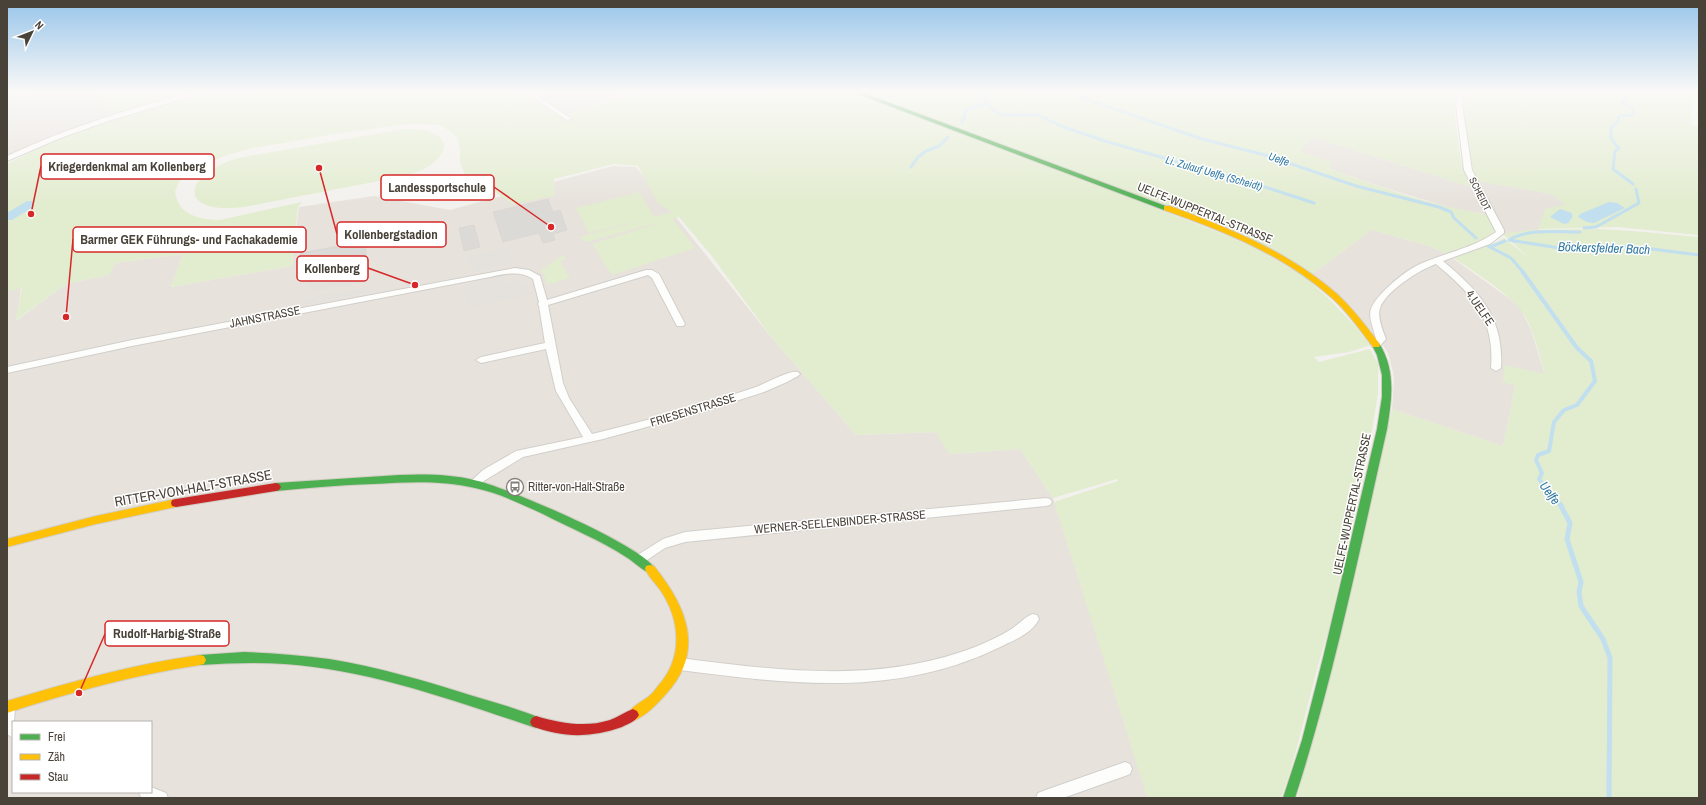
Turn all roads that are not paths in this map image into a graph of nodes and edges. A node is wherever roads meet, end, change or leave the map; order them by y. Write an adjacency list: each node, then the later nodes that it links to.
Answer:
1 (79, 129): 4 (street)
2 (953, 129): 9 (main road, UELFE-WUPPERTAL-STRASSE)
3 (1462, 129): 5 (street, SCHEIDT)
4 (7, 159)
5 (1436, 260): 9 (street); 11 (street, 4.UELFE)
6 (542, 304): 7 (street); 8 (street); 12 (street, JAHNSTRASSE)
7 (680, 324)
8 (549, 345): 10 (street); 14 (street)
9 (1376, 345): 27 (main road, UELFE-WUPPERTAL-STRASSE)
10 (481, 360)
11 (1496, 368)
12 (7, 370)
13 (795, 374): 14 (street, FRIESENSTRASSE)
14 (589, 439): 15 (street, FRIESENSTRASSE)
15 (474, 483): 17 (main road, RITTER-VON-HALT-STRASSE); 18 (main road, RITTER-VON-HALT-STRASSE)
16 (1046, 502): 18 (street, WERNER-SEELENBINDER-STRASSE)
17 (7, 543)
18 (640, 559): 20 (main road, RITTER-VON-HALT-STRASSE)
19 (1034, 619): 20 (street)
20 (680, 664): 21 (main road, RITTER-VON-HALT-STRASSE)
21 (7, 707): 22 (street)
22 (12, 730)
23 (1125, 769): 26 (street)
24 (148, 793): 25 (street)
25 (161, 798)
26 (1043, 798)
27 (1289, 798)

